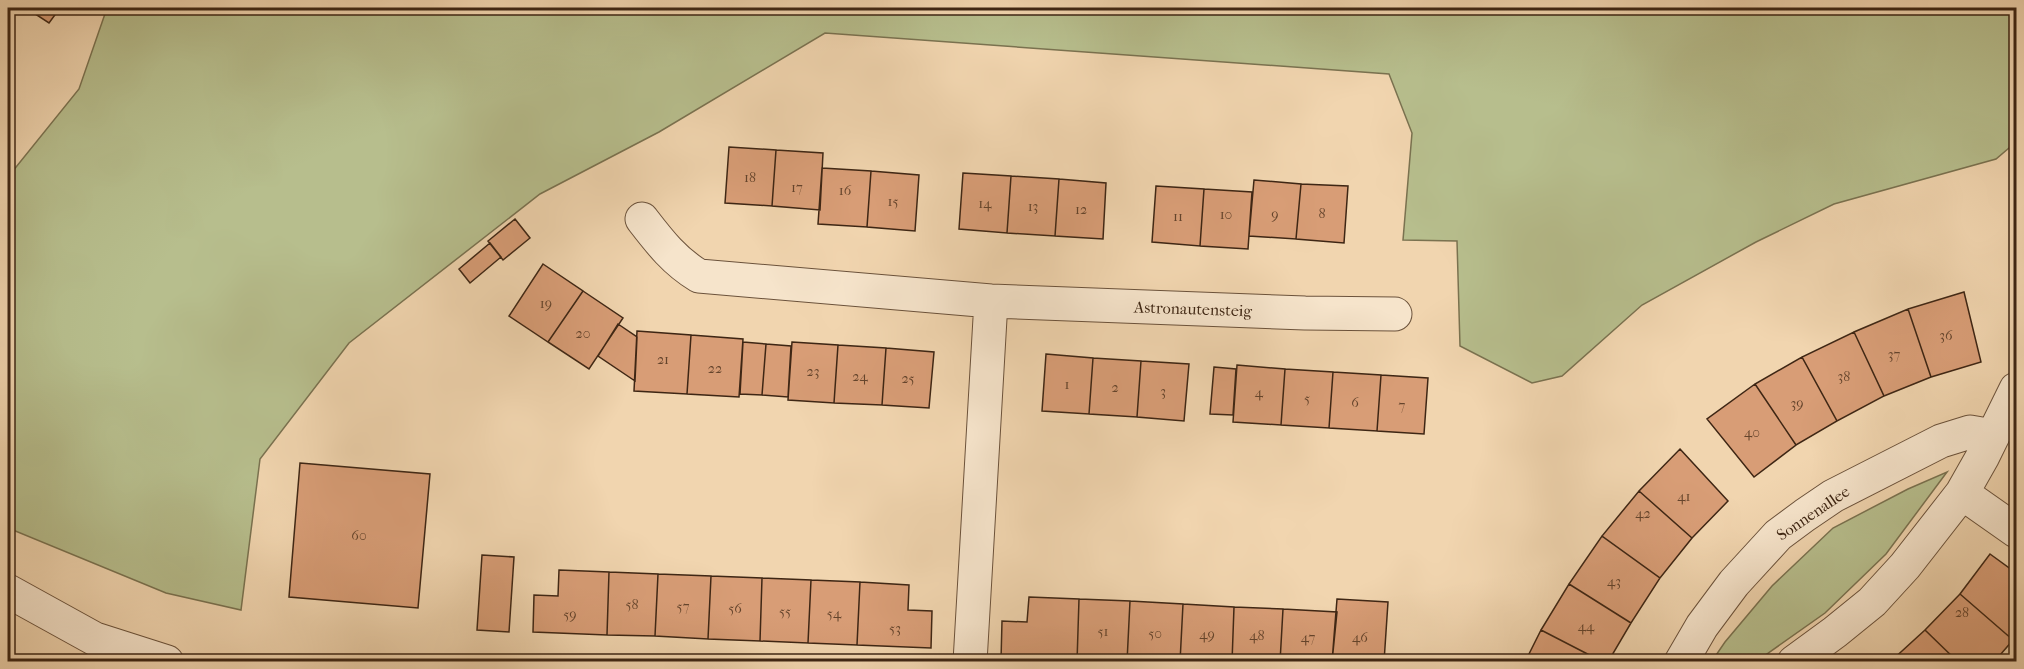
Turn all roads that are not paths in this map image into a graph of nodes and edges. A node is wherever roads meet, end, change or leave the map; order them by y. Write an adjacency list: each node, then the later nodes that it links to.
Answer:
1 (642, 219): 2 (street, Astronautensteig)
2 (991, 301): 3 (street, Astronautensteig); 10 (street)
3 (1395, 314)
4 (2016, 388): 5 (street)
5 (1993, 436): 6 (street); 11 (street, Sonnenallee)
6 (1962, 493): 7 (street); 12 (street)
7 (2016, 531)
8 (8, 591): 9 (street)
9 (167, 662)
10 (970, 662)
11 (1681, 662)
12 (1794, 662)

